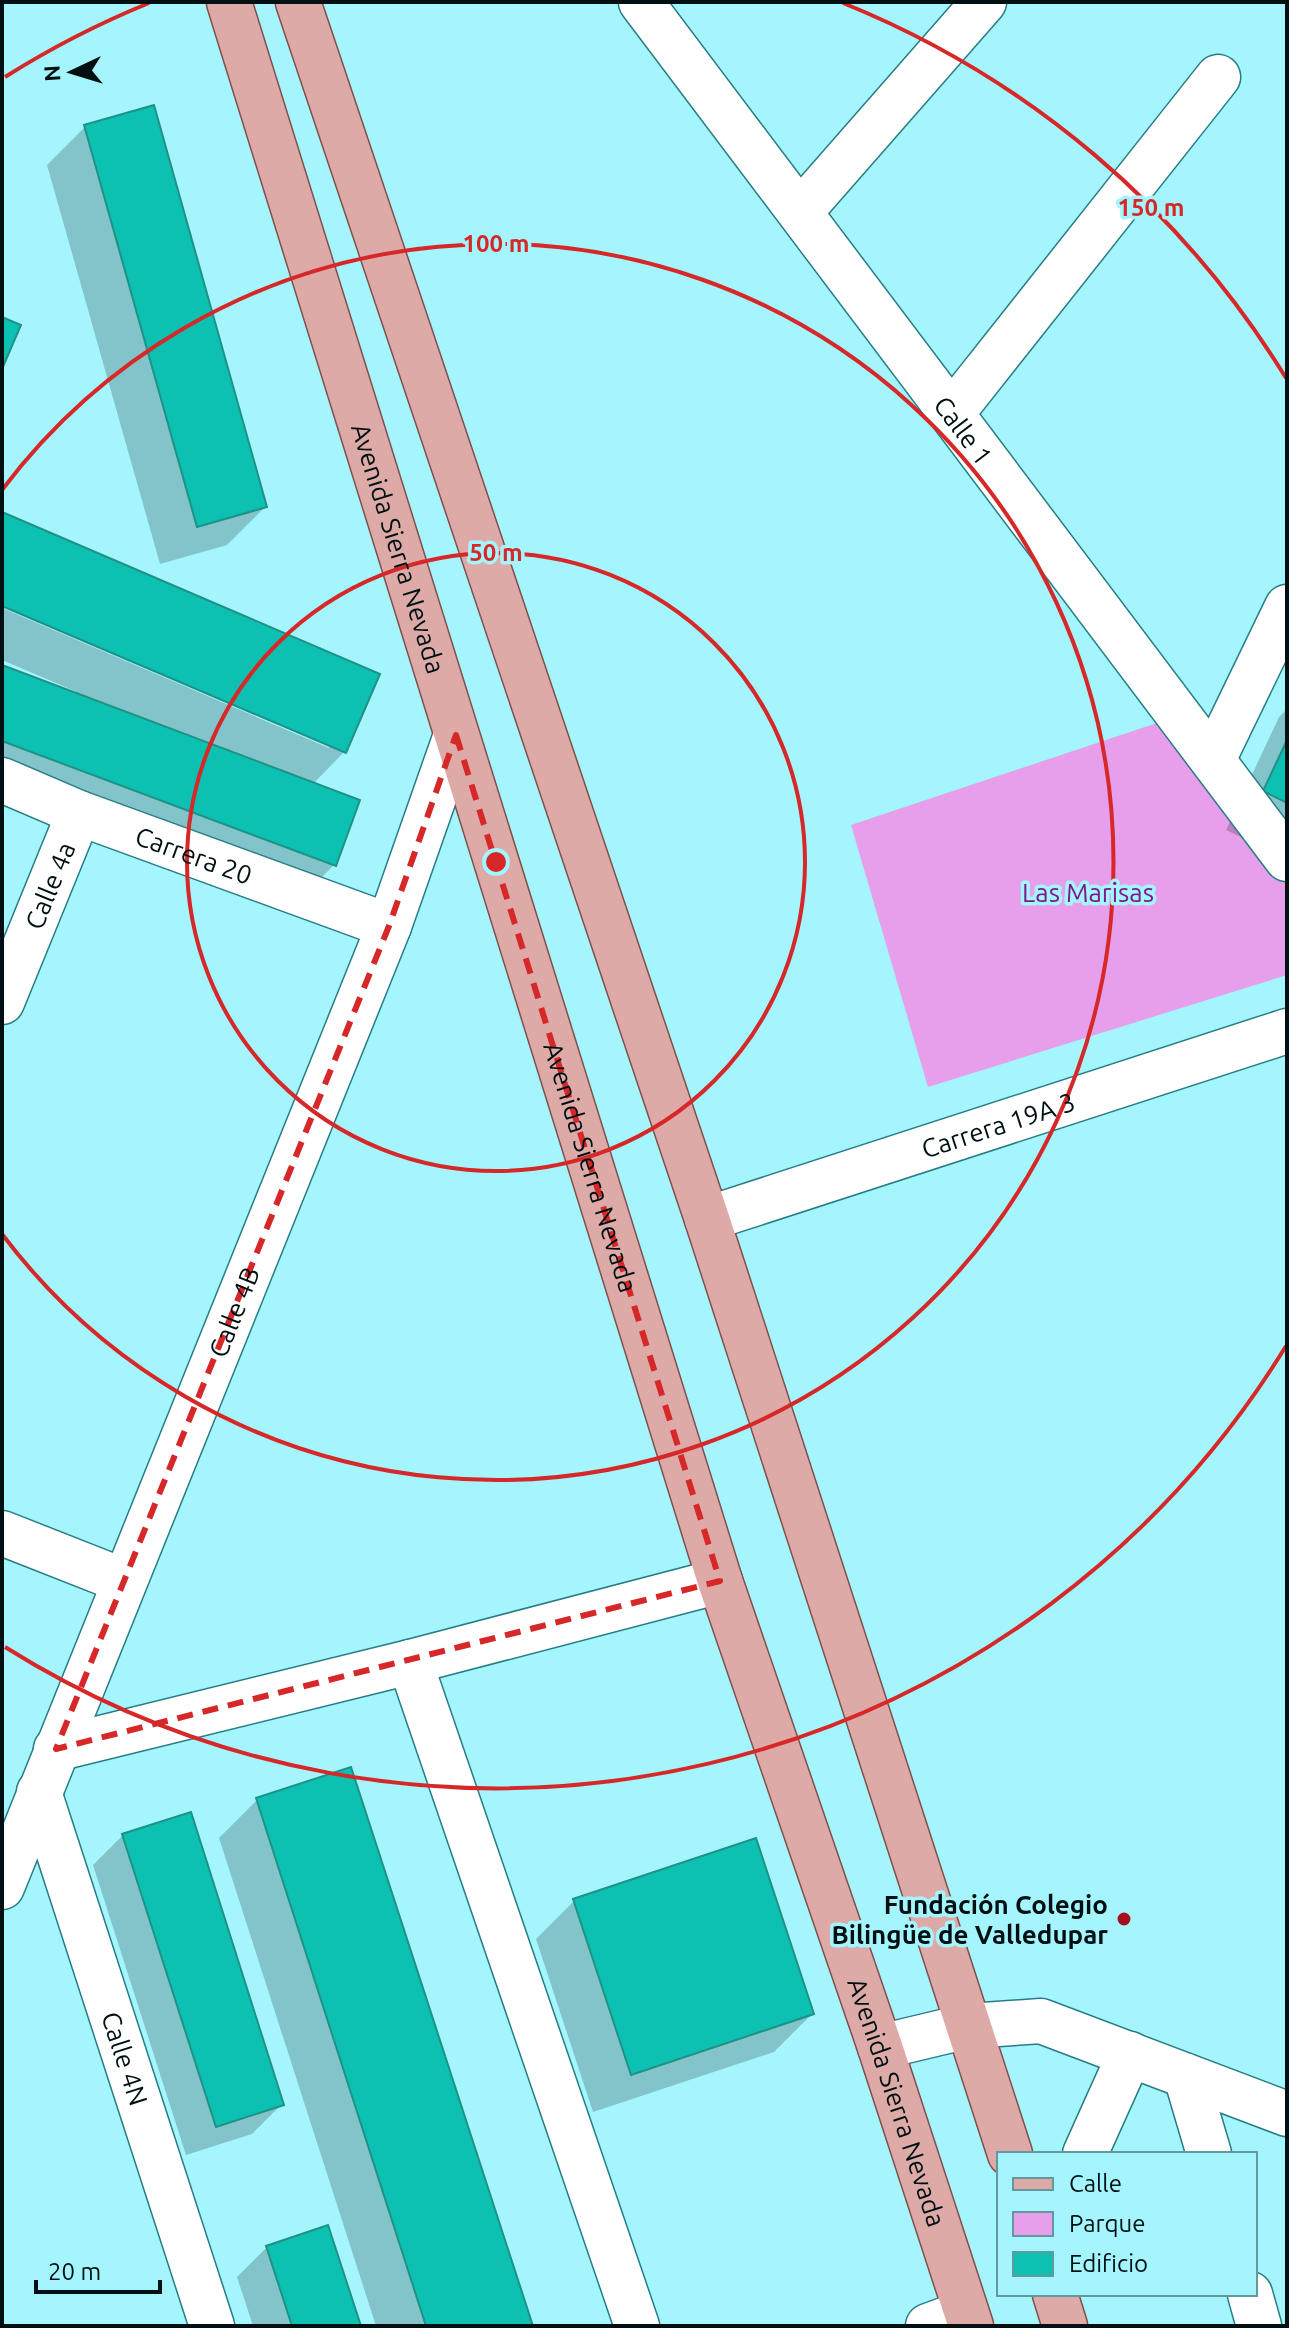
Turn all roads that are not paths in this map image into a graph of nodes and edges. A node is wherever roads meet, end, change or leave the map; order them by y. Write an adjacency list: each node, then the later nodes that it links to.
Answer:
1 (229, 2): 9 (main road, Avenida Sierra Nevada)
2 (298, 2): 17 (main road)
3 (641, 2): 6 (street, Calle 1)
4 (984, 2): 6 (street)
5 (1218, 77): 7 (street)
6 (800, 212): 7 (street, Calle 1)
7 (952, 413): 10 (street, Calle 1)
8 (1286, 614): 10 (street)
9 (456, 735): 14 (street, Calle 4B); 20 (main road, Avenida Sierra Nevada)
10 (1213, 760): 13 (street, Calle 1)
11 (2, 780): 12 (street, Carrera 20)
12 (79, 813): 14 (street, Carrera 20); 15 (street, Calle 4a)
13 (1287, 859)
14 (389, 926): 19 (street, Calle 4B)
15 (2, 1002)
16 (1287, 1031): 17 (street, Carrera 19A 3)
17 (707, 1219): 25 (main road)
18 (2, 1533): 19 (street)
19 (124, 1581): 22 (street, Calle 4B)
20 (720, 1581): 21 (street); 26 (main road, Avenida Sierra Nevada)
21 (410, 1662): 22 (street); 37 (street)
22 (56, 1749): 23 (street, Calle 4B)
23 (39, 1792): 24 (street, Calle 4B); 36 (street, Calle 4N)
24 (2, 1887)
25 (968, 2026): 26 (street); 27 (street); 30 (main road)
26 (880, 2047): 35 (main road, Avenida Sierra Nevada)
27 (1130, 2054): 28 (street); 31 (street)
28 (1186, 2076): 29 (street); 32 (street)
29 (1287, 2114)
30 (1009, 2152)
31 (1086, 2152)
32 (1208, 2152)
33 (1056, 2296): 38 (main road)
34 (1251, 2296): 39 (street)
35 (955, 2321)
36 (212, 2326)
37 (637, 2326)
38 (1065, 2326)
39 (1259, 2326)

